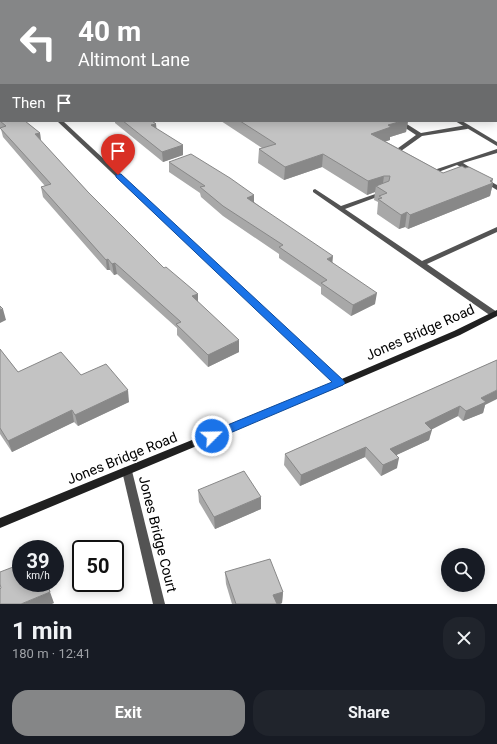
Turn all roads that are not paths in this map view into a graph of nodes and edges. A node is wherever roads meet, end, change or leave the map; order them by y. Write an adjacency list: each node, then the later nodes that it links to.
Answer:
1 (61, 122): 18 (street)
2 (400, 122): 5 (street)
3 (460, 122): 4 (street)
4 (467, 127): 5 (street); 6 (street)
5 (420, 135): 8 (street)
6 (497, 144)
7 (497, 151): 9 (street)
8 (409, 158)
9 (458, 163): 10 (street); 11 (street)
10 (421, 165)
11 (497, 188)
12 (315, 190): 14 (street)
13 (385, 192): 14 (street)
14 (340, 208): 16 (street)
15 (497, 229): 16 (street)
16 (421, 264): 17 (street)
17 (495, 313): 18 (main road, Jones Bridge Road)
18 (340, 383): 19 (main road, Jones Bridge Road)
19 (127, 471): 20 (main road, Jones Bridge Road); 21 (street, Jones Bridge Court)
20 (0, 524)
21 (159, 604)

